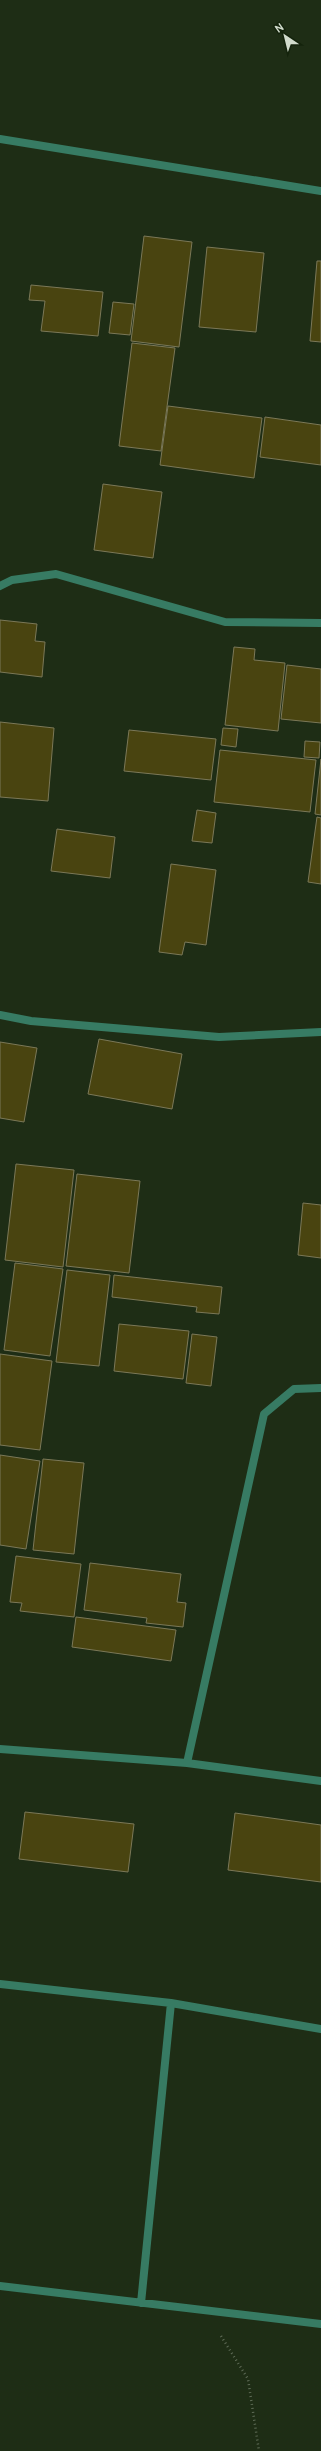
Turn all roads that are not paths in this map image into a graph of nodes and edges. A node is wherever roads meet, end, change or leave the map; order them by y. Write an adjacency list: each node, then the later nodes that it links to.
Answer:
1 (0, 139): 2 (street)
2 (321, 191)
3 (0, 586): 4 (street)
4 (321, 623)
5 (0, 1015): 6 (street)
6 (321, 1032)
7 (321, 1388): 9 (street)
8 (0, 1748): 9 (street)
9 (187, 1763): 10 (street)
10 (321, 1781)
11 (0, 1984): 12 (street)
12 (170, 2003): 13 (street); 15 (street)
13 (321, 2029)
14 (0, 2286): 15 (street)
15 (141, 2303): 16 (street)
16 (321, 2324)

